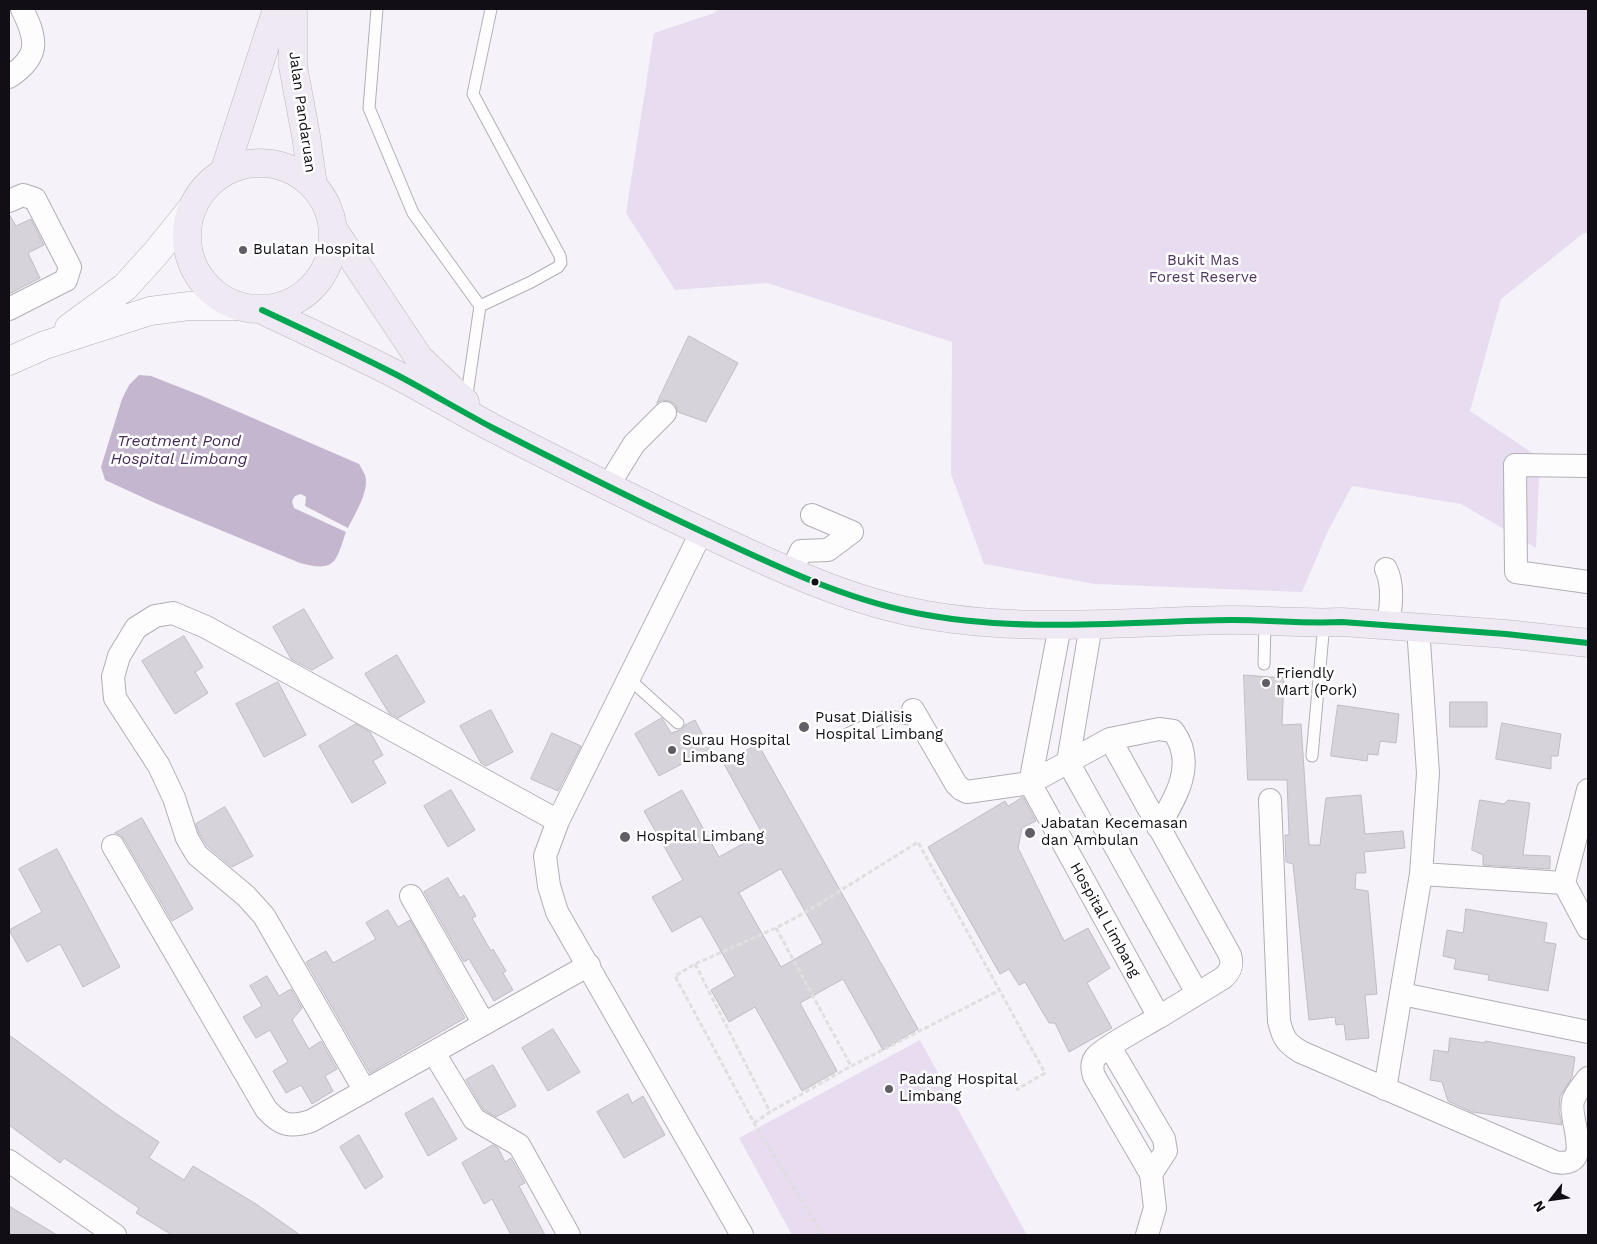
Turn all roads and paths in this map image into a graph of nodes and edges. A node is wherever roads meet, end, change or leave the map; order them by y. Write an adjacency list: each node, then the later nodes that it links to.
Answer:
1 (22, 9): 6 (street)
2 (277, 9): 7 (highway, Jalan Pandaruan)
3 (293, 9): 8 (highway, Jalan Pandaruan)
4 (377, 9): 12 (lane)
5 (491, 9): 12 (lane)
6 (9, 76)
7 (224, 172): 8 (highway); 10 (highway)
8 (313, 185): 11 (highway)
9 (9, 201): 14 (street)
10 (193, 207): 13 (highway); 15 (main road)
11 (333, 229): 13 (highway); 17 (highway)
12 (480, 306): 17 (lane)
13 (250, 308): 15 (main road); 19 (highway)
14 (9, 309)
15 (45, 345): 16 (main road)
16 (9, 361)
17 (466, 403): 19 (highway)
18 (665, 413): 21 (street)
19 (491, 427): 21 (highway)
20 (1588, 466): 26 (street)
21 (608, 486): 23 (highway)
22 (812, 515): 25 (street)
23 (702, 532): 25 (highway); 35 (street)
24 (1386, 569): 30 (street)
25 (792, 573): 31 (highway)
26 (1588, 582)
27 (1264, 622): 28 (highway); 29 (highway); 34 (lane)
28 (1324, 623): 30 (highway); 40 (lane)
29 (1091, 625): 31 (highway); 41 (street)
30 (1388, 625): 32 (highway)
31 (1060, 626): 42 (street)
32 (1418, 627): 33 (highway); 48 (street)
33 (1588, 642)
34 (1264, 664)
35 (628, 678): 37 (lane); 45 (street)
36 (916, 715): 38 (lane); 42 (street)
37 (678, 723)
38 (845, 735)
39 (1110, 739): 41 (street); 46 (street); 46 (street)
40 (1312, 756)
41 (1068, 762): 42 (street); 56 (street)
42 (1030, 783): 58 (street, Hospital Limbang)
43 (1588, 790): 49 (street)
44 (1270, 800): 64 (street)
45 (558, 820): 54 (street); 66 (street)
46 (1158, 827): 56 (street)
47 (113, 846): 66 (street)
48 (1421, 874): 49 (street); 57 (street)
49 (1564, 883): 52 (street)
50 (411, 896): 59 (street)
51 (776, 928): 53 (path); 55 (path); 62 (path)
52 (1588, 928)
53 (696, 964): 67 (path); 68 (path)
54 (589, 965): 59 (street); 72 (street)
55 (1000, 990): 62 (path); 65 (path)
56 (1197, 993): 58 (street)
57 (1402, 994): 60 (street); 64 (street)
58 (1159, 1017): 74 (street)
59 (484, 1024): 61 (street)
60 (1588, 1032)
61 (434, 1053): 66 (street); 71 (street)
62 (851, 1066): 67 (path)
63 (1588, 1078): 64 (street)
64 (1385, 1089)
65 (1016, 1090)
66 (365, 1091)
67 (770, 1112): 68 (path)
68 (754, 1123): 73 (path)
69 (9, 1161): 70 (street)
70 (115, 1235)
71 (568, 1235)
72 (742, 1235)
73 (822, 1235)
74 (1146, 1235)

